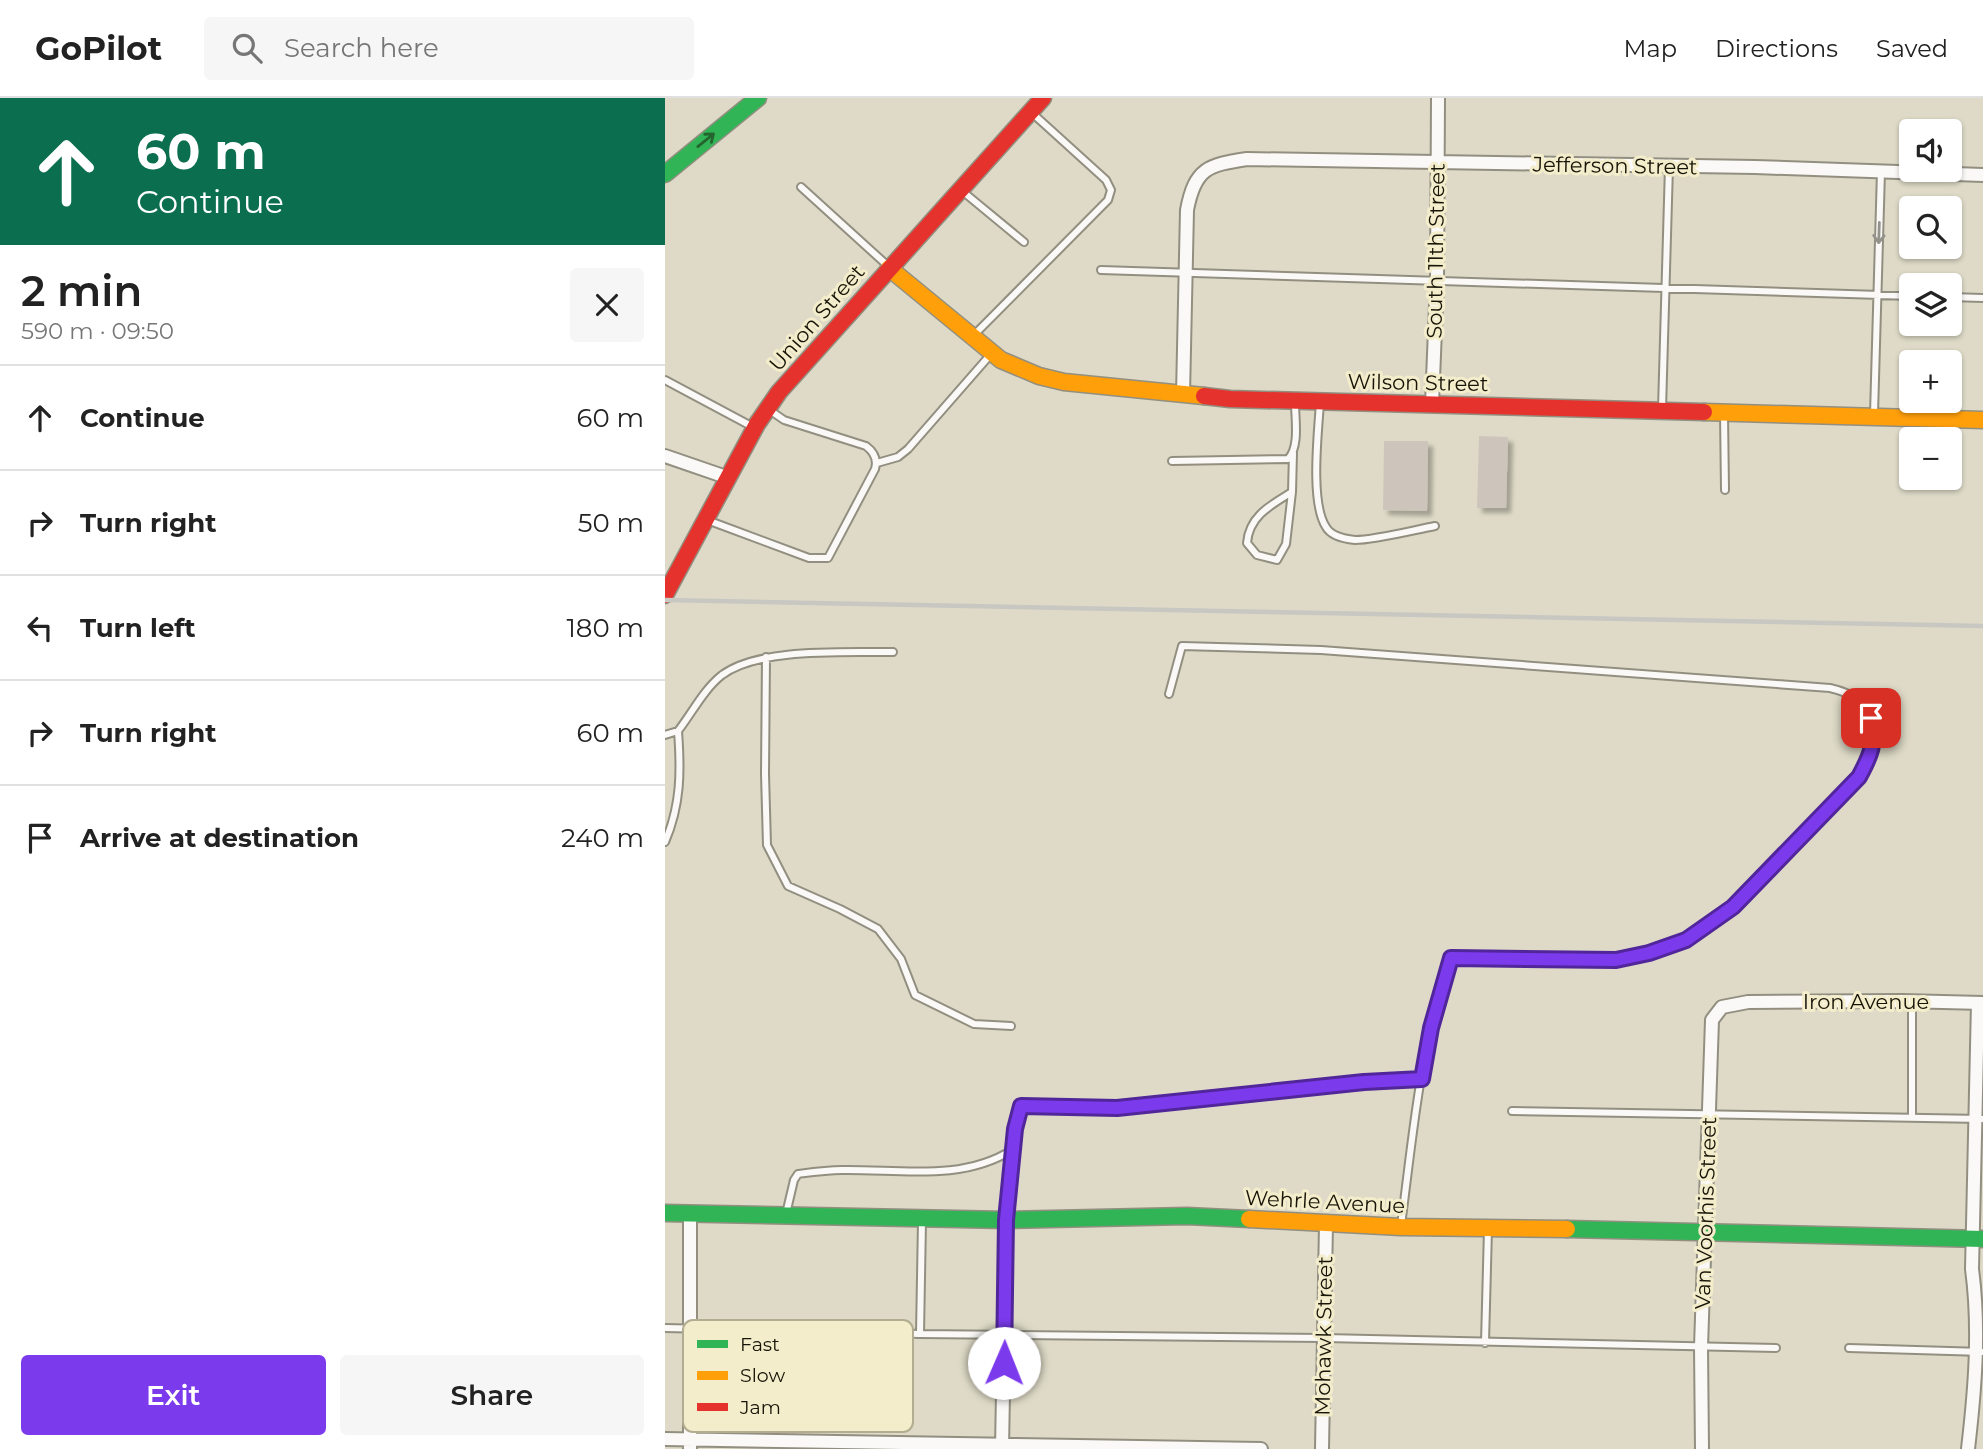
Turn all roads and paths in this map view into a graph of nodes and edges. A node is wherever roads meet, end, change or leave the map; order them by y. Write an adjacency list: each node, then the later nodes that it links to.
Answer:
1 (758, 98): 8 (main road, one-way to 1)
2 (1042, 98): 4 (main road, Union Street)
3 (1438, 98): 5 (street, South 11th Street)
4 (1030, 111): 11 (main road, Union Street); 22 (lane)
5 (1437, 163): 6 (street, Jefferson Street); 15 (street, Jefferson Street); 16 (street, South 11th Street)
6 (1669, 166): 7 (street, Jefferson Street); 17 (lane)
7 (1881, 171): 9 (street, Jefferson Street); 18 (lane, one-way to 18)
8 (665, 174)
9 (1983, 175)
10 (801, 187): 13 (lane)
11 (959, 189): 12 (lane); 13 (main road, Union Street)
12 (1024, 242)
13 (889, 268): 22 (main road, Wilson Street); 29 (main road, Union Street)
14 (1101, 270): 15 (lane)
15 (1185, 272): 16 (lane); 25 (street, Jefferson Street)
16 (1437, 281): 17 (lane); 28 (street, South 11th Street)
17 (1665, 288): 18 (lane); 30 (lane)
18 (1877, 295): 19 (lane); 32 (lane)
19 (1899, 296)
20 (1962, 297): 21 (lane)
21 (1983, 298)
22 (972, 337): 23 (main road, Wilson Street)
23 (992, 353): 25 (main road, Wilson Street); 38 (lane)
24 (665, 380): 34 (lane)
25 (1183, 395): 26 (main road, Wilson Street)
26 (1295, 401): 27 (main road, Wilson Street); 35 (lane)
27 (1320, 401): 28 (main road, Wilson Street); 43 (lane)
28 (1432, 404): 30 (main road, Wilson Street)
29 (768, 409): 34 (main road, Union Street); 38 (lane)
30 (1662, 410): 31 (main road, Wilson Street)
31 (1724, 412): 32 (main road, Wilson Street); 40 (lane)
32 (1874, 417): 33 (main road, Wilson Street)
33 (1983, 420)
34 (755, 428): 39 (main road, Union Street)
35 (1293, 453): 37 (lane); 41 (lane)
36 (665, 456): 39 (street)
37 (1172, 461)
38 (877, 463): 42 (lane)
39 (729, 478): 42 (main road, Union Street)
40 (1725, 490)
41 (1291, 492): 41 (lane)
42 (707, 520): 44 (main road, Union Street)
43 (1435, 526)
44 (665, 594)
45 (893, 652): 46 (lane)
46 (766, 657): 48 (lane); 54 (lane)
47 (1169, 694): 55 (lane)
48 (678, 731): 49 (lane); 50 (lane)
49 (665, 735)
50 (665, 842)
51 (1912, 1001): 52 (street, Iron Avenue); 53 (street, Iron Avenue); 58 (lane)
52 (1748, 1002): 57 (street, Van Voorhis Street)
53 (1980, 1003): 59 (street)
54 (1011, 1026)
55 (1422, 1079): 60 (lane); 67 (lane)
56 (1512, 1111): 57 (lane)
57 (1709, 1114): 58 (lane); 69 (street, Van Voorhis Street)
58 (1912, 1117): 59 (lane)
59 (1980, 1118): 70 (street)
60 (1012, 1150): 63 (lane); 65 (lane)
61 (665, 1213): 62 (main road, Wehrle Avenue)
62 (690, 1214): 63 (main road, Wehrle Avenue); 71 (street)
63 (786, 1216): 64 (main road, Wehrle Avenue)
64 (922, 1218): 65 (main road, Wehrle Avenue); 75 (lane)
65 (1006, 1220): 66 (main road, Wehrle Avenue); 76 (street)
66 (1326, 1224): 67 (main road, Wehrle Avenue); 77 (street, Mohawk Street)
67 (1401, 1227): 68 (main road, Wehrle Avenue)
68 (1488, 1227): 69 (main road, Wehrle Avenue); 78 (lane)
69 (1707, 1231): 70 (main road, Wehrle Avenue); 79 (street, Van Voorhis Street)
70 (1978, 1238): 82 (street)
71 (689, 1320)
72 (665, 1328): 73 (lane)
73 (683, 1328)
74 (913, 1334): 75 (lane)
75 (920, 1334): 76 (lane)
76 (1004, 1335): 77 (lane); 85 (street)
77 (1325, 1338): 78 (lane); 87 (street, Mohawk Street)
78 (1485, 1343): 79 (lane)
79 (1701, 1347): 80 (lane); 88 (street, Van Voorhis Street)
80 (1776, 1348)
81 (1849, 1348): 82 (lane)
82 (1979, 1352): 89 (street)
83 (665, 1438): 84 (street)
84 (690, 1444): 85 (street)
85 (1002, 1447): 86 (street)
86 (1261, 1449)
87 (1321, 1449)
88 (1702, 1449)
89 (1968, 1449)

